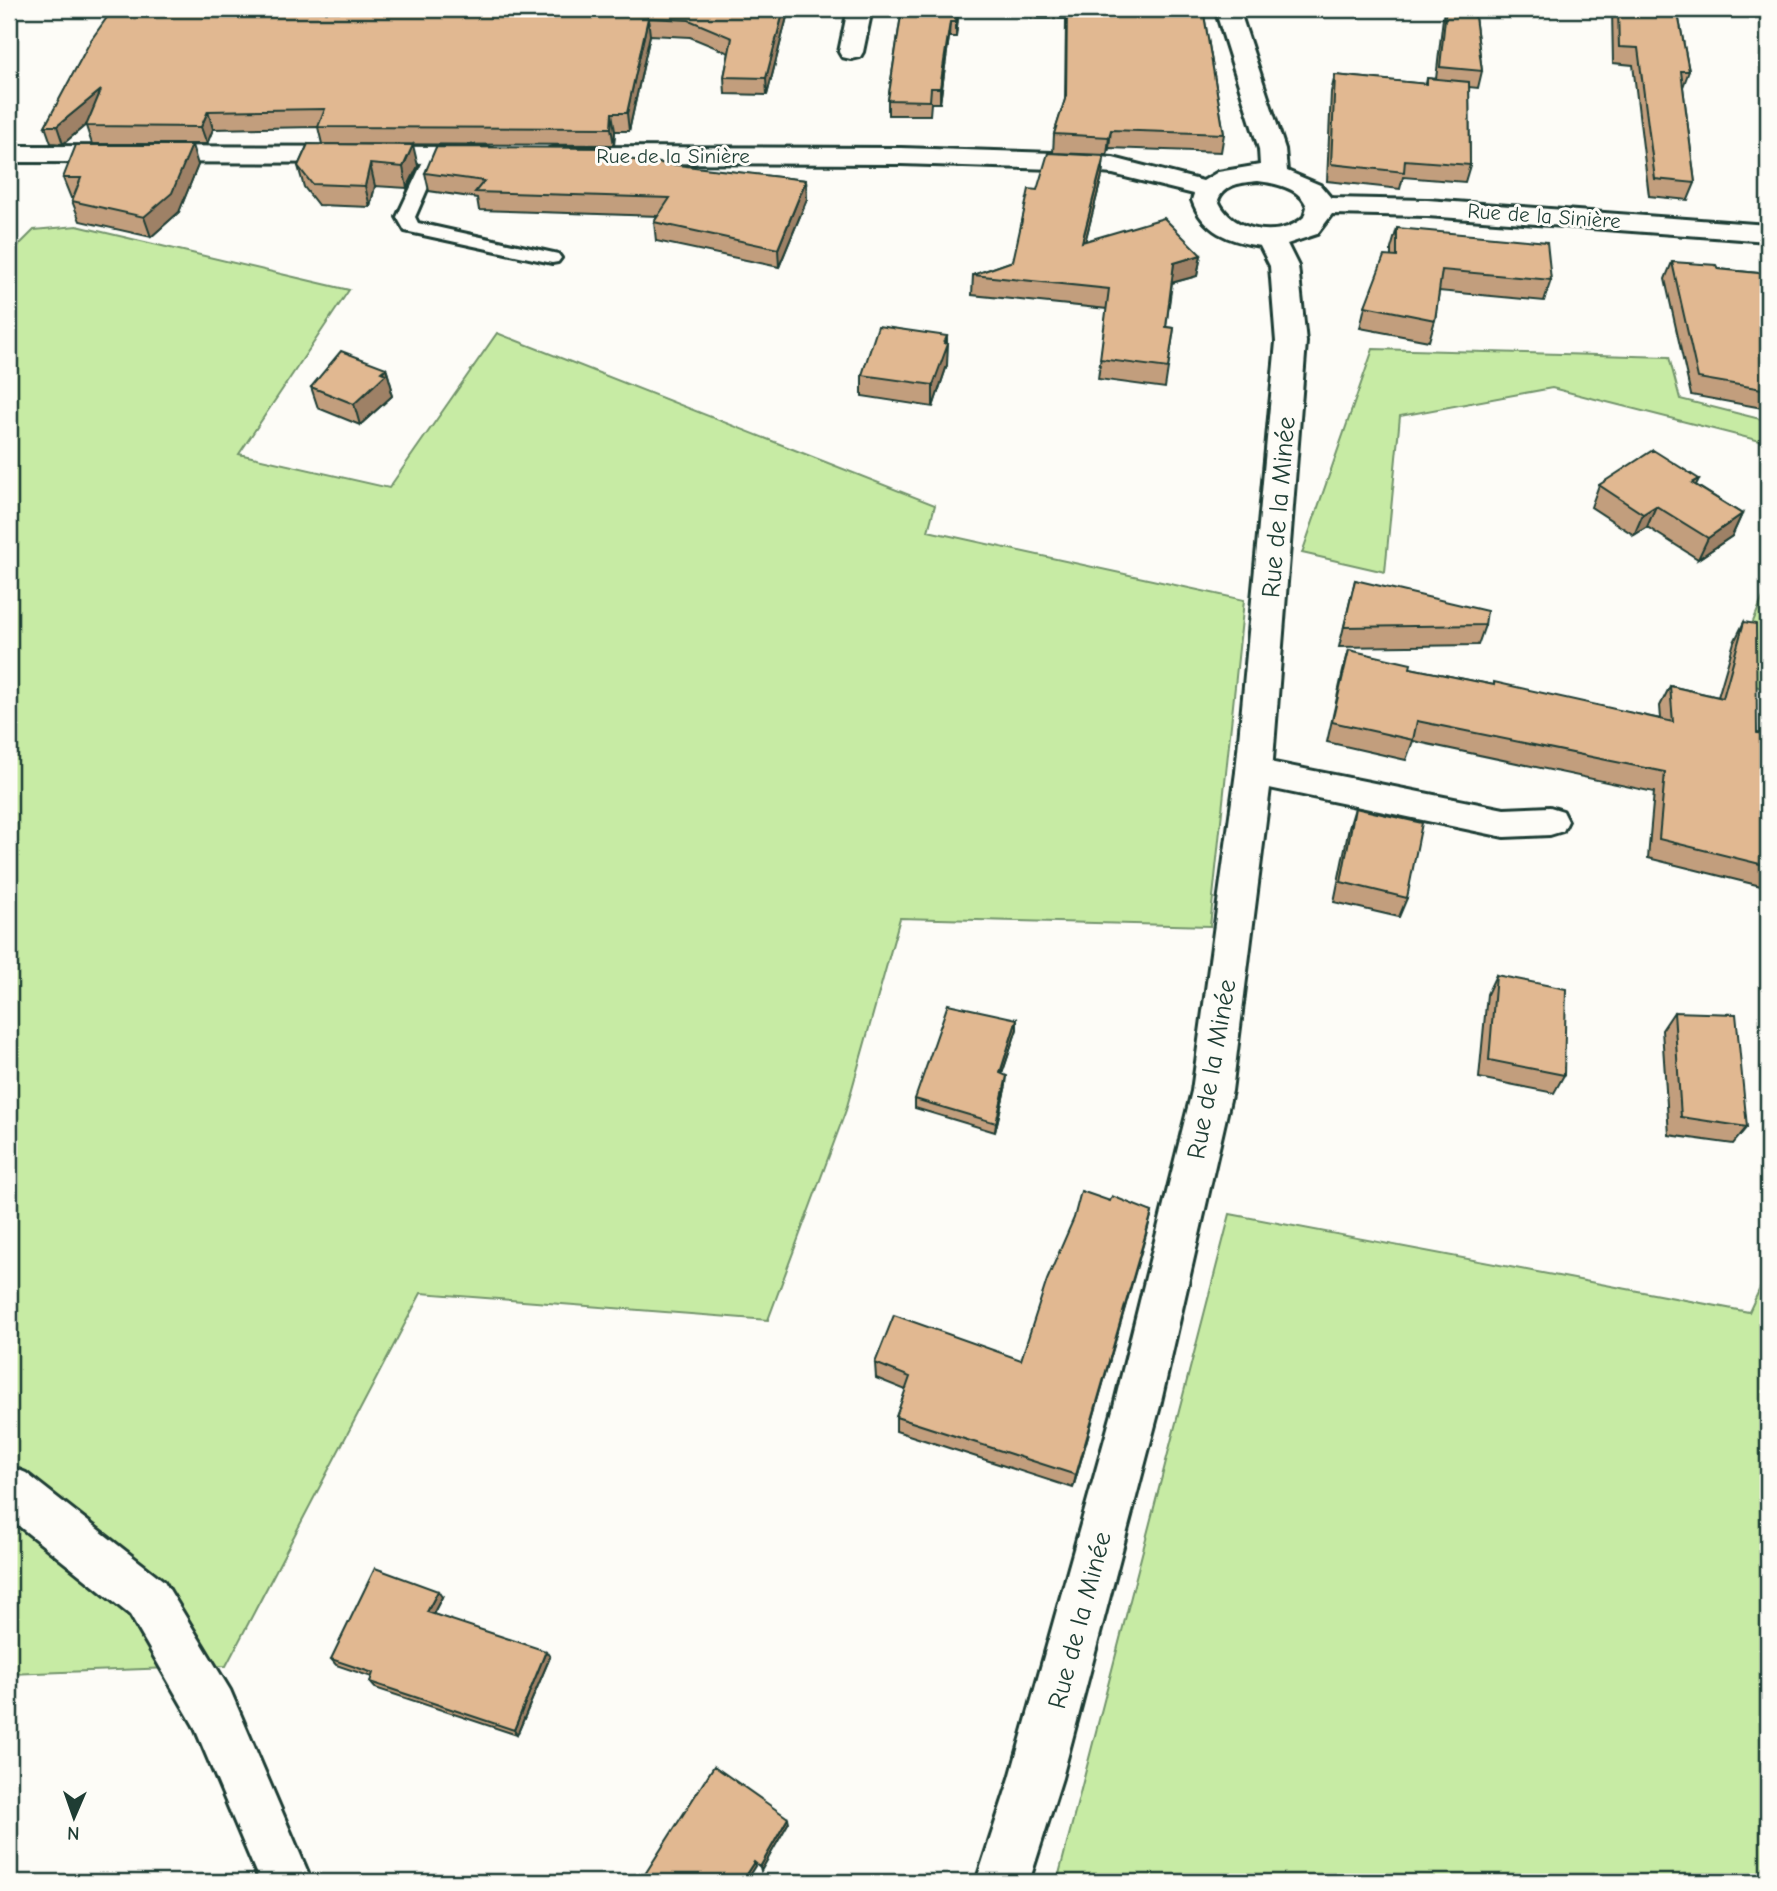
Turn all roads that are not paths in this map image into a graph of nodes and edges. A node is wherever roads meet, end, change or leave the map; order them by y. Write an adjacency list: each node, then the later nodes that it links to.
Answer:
1 (860, 9): 3 (street)
2 (1227, 9): 8 (street)
3 (851, 52)
4 (9, 154): 5 (street)
5 (433, 155): 6 (street); 13 (lane)
6 (506, 155)
7 (533, 155): 9 (street, Rue de la Sinière)
8 (1274, 174): 9 (street); 10 (street)
9 (1208, 190): 12 (street)
10 (1320, 206): 11 (street, Rue de la Sinière); 12 (street)
11 (1768, 233)
12 (1270, 238): 14 (street, Rue de la Minée)
13 (552, 258)
14 (1254, 772): 15 (street); 18 (street, Rue de la Minée)
15 (1550, 821)
16 (9, 1489): 17 (street)
17 (286, 1882)
18 (1002, 1882)

